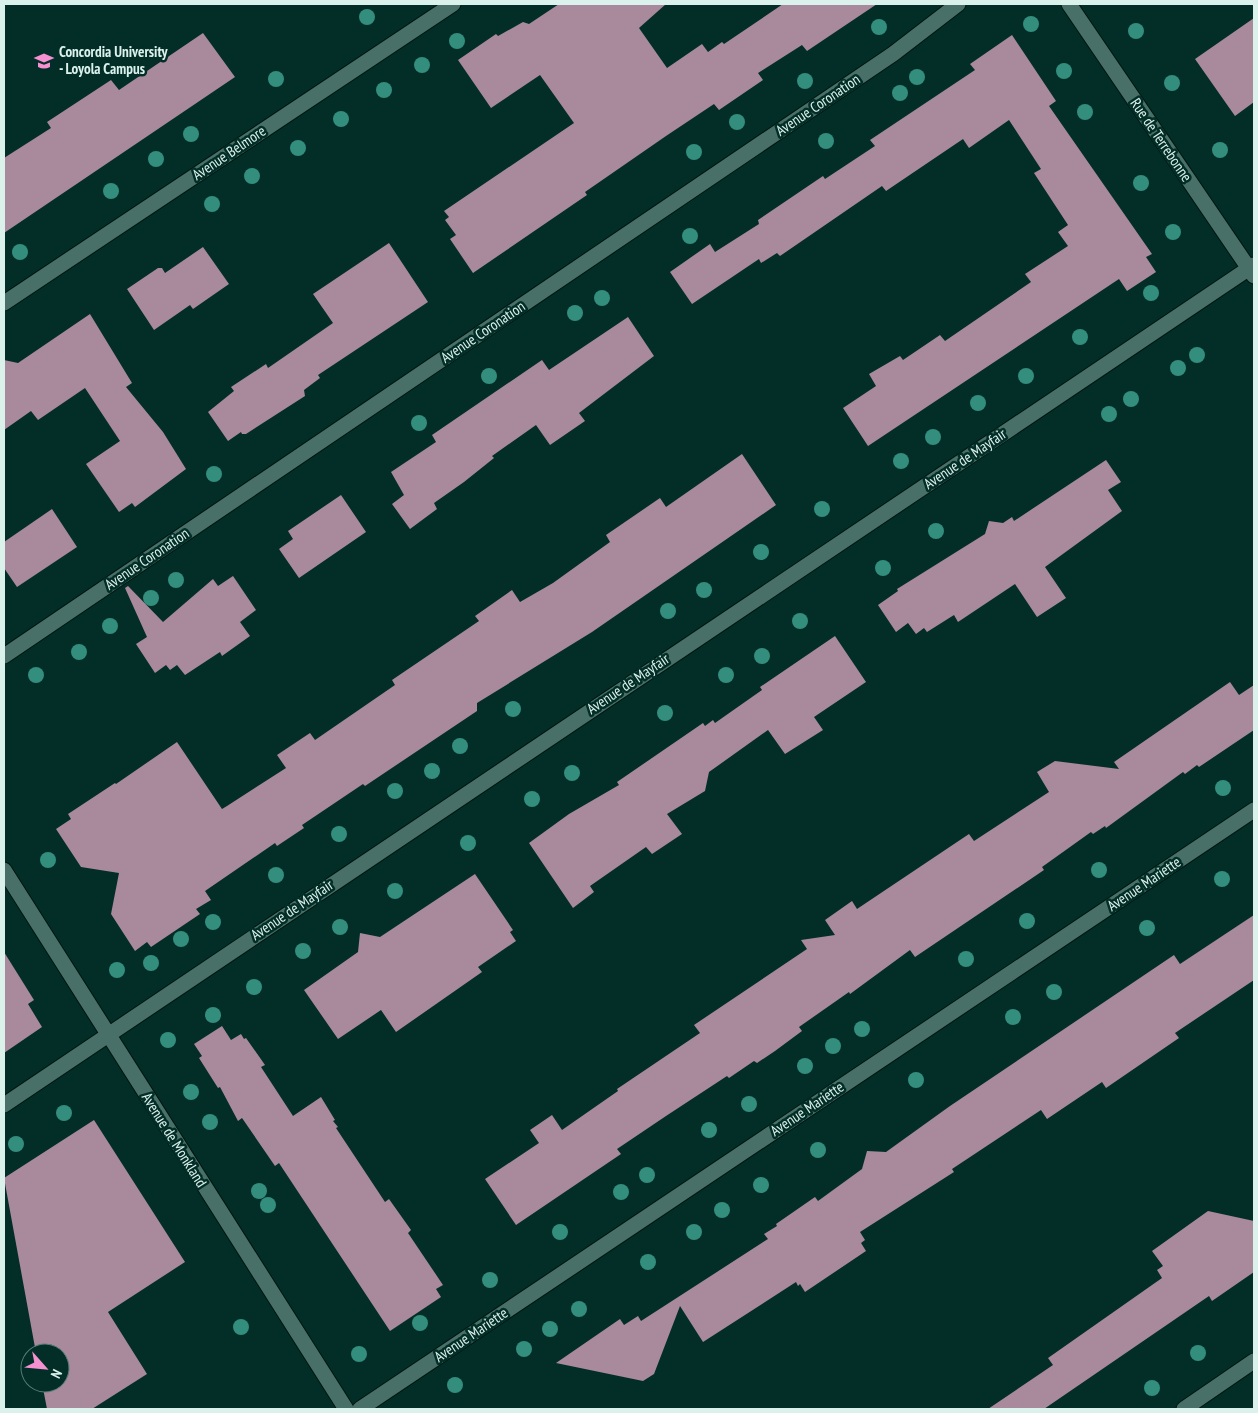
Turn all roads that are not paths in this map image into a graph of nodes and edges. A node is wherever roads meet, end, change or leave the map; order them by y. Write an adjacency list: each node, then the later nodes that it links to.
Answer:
1 (453, 4): 5 (street, Avenue Belmore)
2 (958, 4): 6 (street, Avenue Coronation)
3 (1068, 4): 4 (street, Rue de Terrebonne)
4 (1252, 270): 9 (street, Avenue de Mayfair)
5 (4, 303)
6 (4, 656)
7 (1254, 810): 13 (street, Avenue Mariette)
8 (4, 870): 9 (street, Avenue de Monkland)
9 (107, 1034): 10 (street, Avenue de Mayfair); 12 (street, Avenue de Monkland)
10 (4, 1105)
11 (1254, 1361): 14 (street)
12 (346, 1409)
13 (360, 1409)
14 (1184, 1409)

